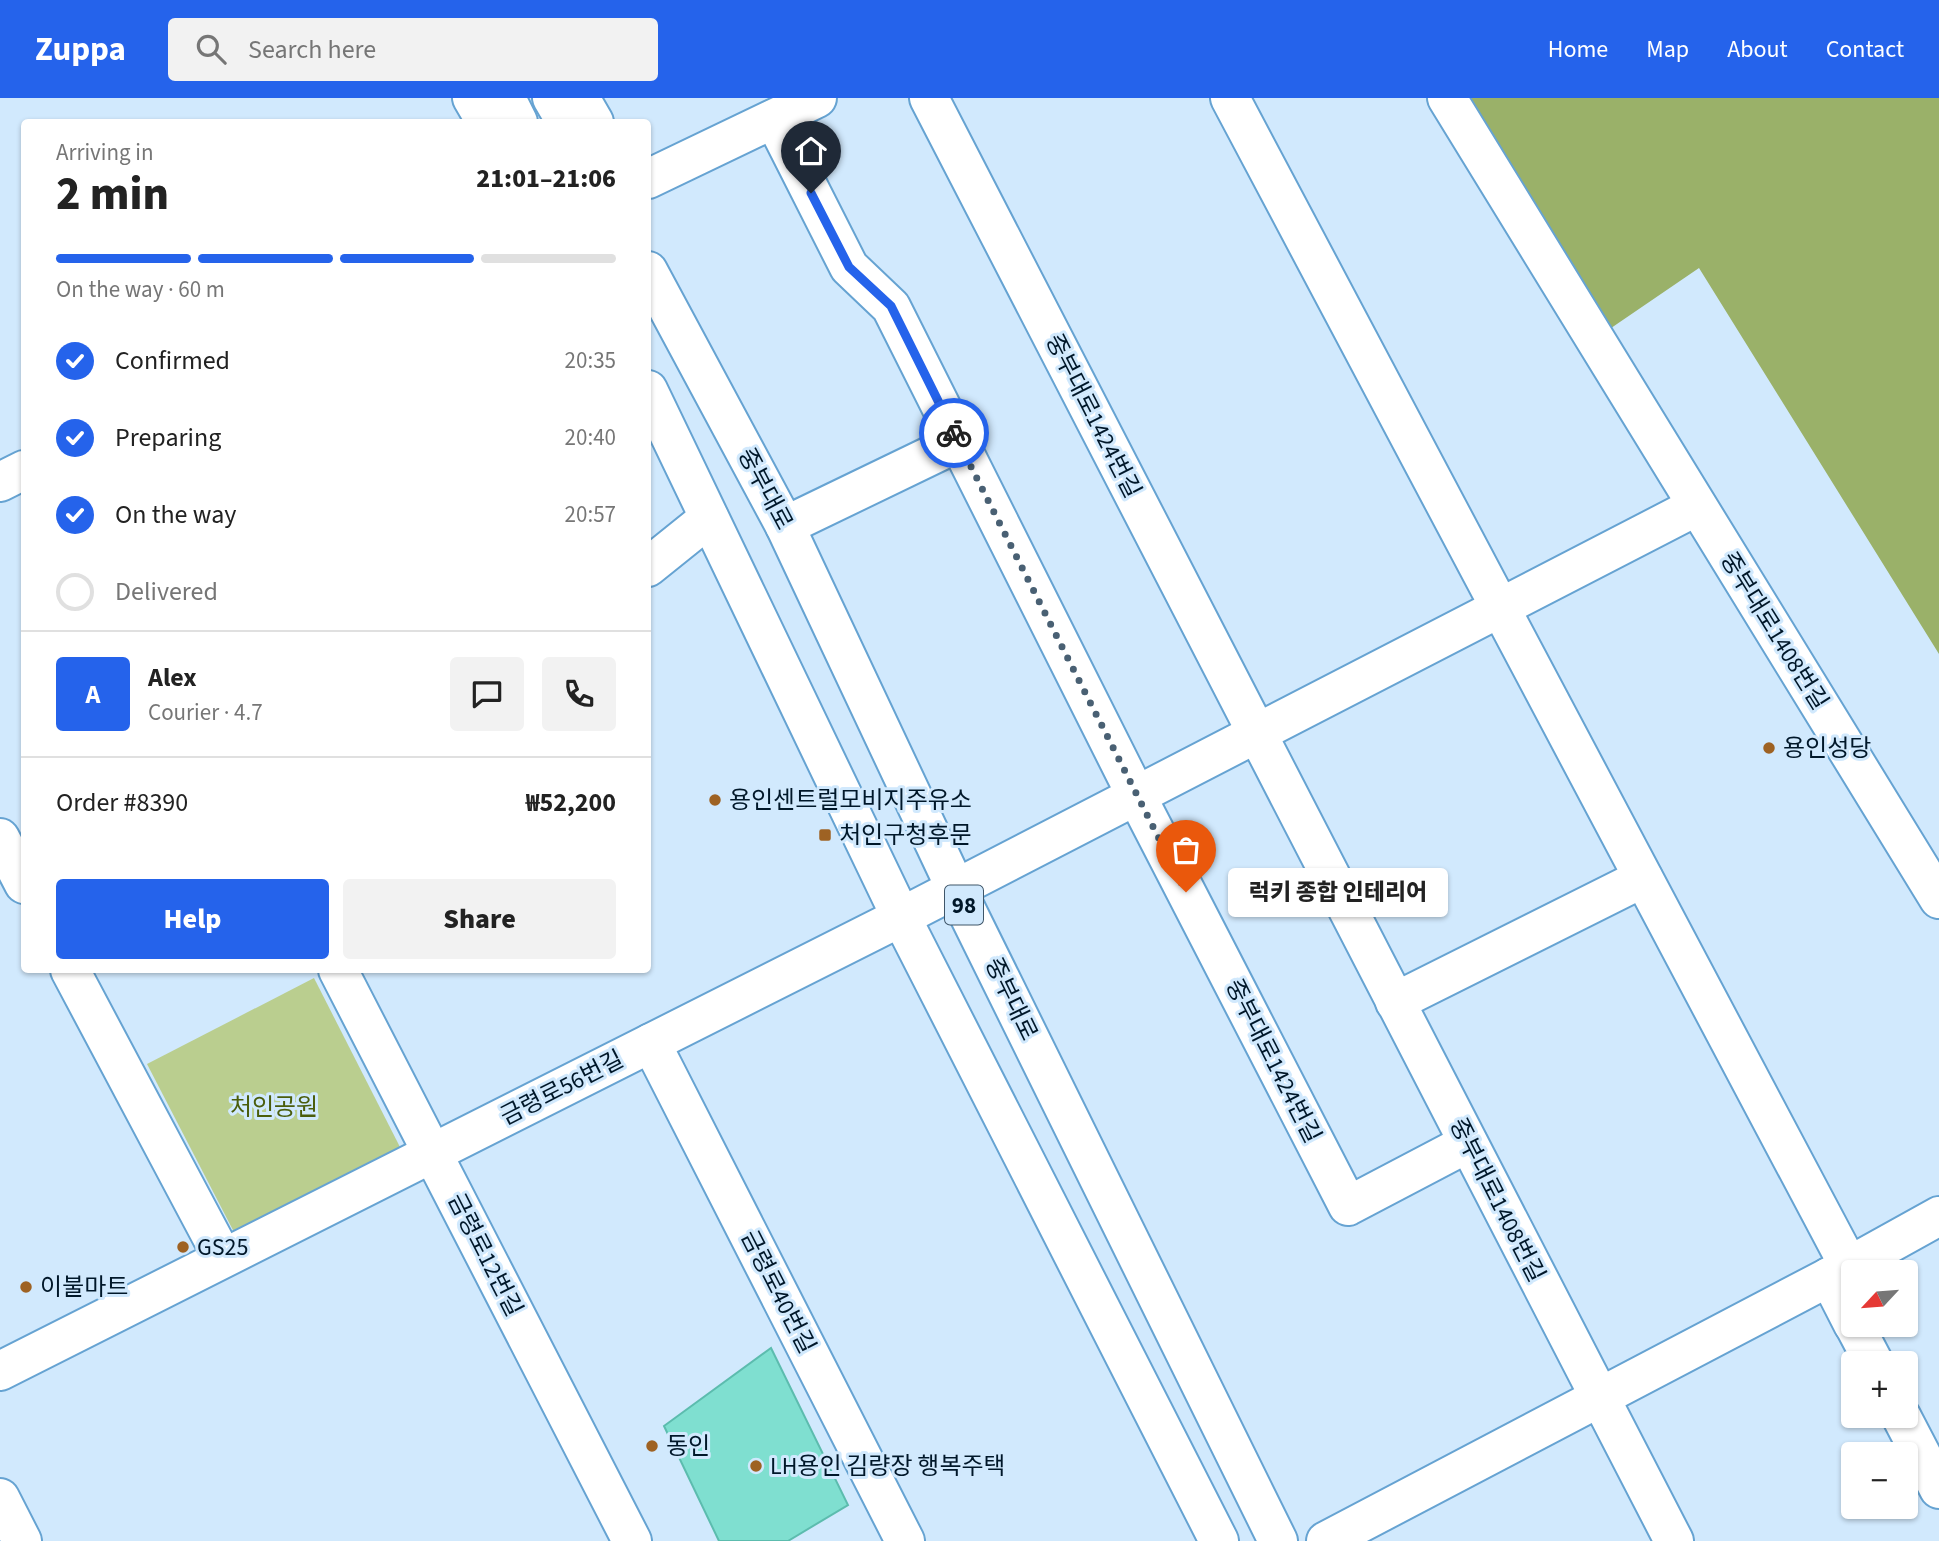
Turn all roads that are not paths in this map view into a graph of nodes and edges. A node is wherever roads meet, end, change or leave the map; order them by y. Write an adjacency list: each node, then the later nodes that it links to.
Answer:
1 (472, 98): 9 (street)
2 (506, 98): 10 (street)
3 (552, 98): 11 (street)
4 (580, 98): 12 (street)
5 (817, 98): 13 (street)
6 (929, 98): 25 (street, 중부대로1424번길)
7 (1230, 98): 24 (street)
8 (1447, 98): 20 (street)
9 (484, 119)
10 (516, 119)
11 (564, 119)
12 (592, 119)
13 (774, 119): 14 (street); 17 (street, 중부대로1424번길)
14 (651, 178)
15 (651, 277): 22 (street, 중부대로 / 98)
16 (651, 396): 21 (street, 98)
17 (959, 442): 22 (street); 26 (street, 중부대로1424번길)
18 (21, 472): 19 (street)
19 (0, 482)
20 (1698, 506): 24 (street); 31 (street, 중부대로1408번길)
21 (709, 518): 23 (street); 32 (street, 98)
22 (785, 526): 30 (street, 중부대로 / 98)
23 (651, 565)
24 (1500, 608): 25 (street); 29 (street)
25 (1257, 733): 26 (street); 35 (street, 중부대로1408번길)
26 (1136, 795): 30 (street); 37 (street, 중부대로1424번길)
27 (0, 838): 28 (street)
28 (21, 878)
29 (1643, 878): 35 (street); 41 (street)
30 (956, 889): 32 (street); 52 (street, 중부대로 / 98)
31 (1939, 899)
32 (901, 917): 36 (street, 금령로56번길); 51 (street, 98)
33 (72, 973): 40 (street)
34 (340, 973): 38 (street, 금령로12번길)
35 (1395, 1002): 37 (street, 중부대로1408번길)
36 (651, 1043): 38 (street, 금령로56번길); 50 (street, 금령로40번길)
37 (1468, 1143): 44 (street, 중부대로1408번길)
38 (433, 1153): 40 (street, 금령로56번길); 49 (street, 금령로12번길)
39 (1939, 1216): 41 (street)
40 (223, 1258): 43 (street, 금령로56번길)
41 (1839, 1272): 42 (street); 44 (street)
42 (1841, 1279)
43 (0, 1371)
44 (1599, 1397): 53 (street); 54 (street, 중부대로1408번길)
45 (1907, 1428): 46 (street)
46 (1939, 1489)
47 (0, 1498): 48 (street)
48 (22, 1541)
49 (632, 1541)
50 (905, 1541)
51 (1219, 1541)
52 (1278, 1541)
53 (1326, 1541)
54 (1674, 1541)

